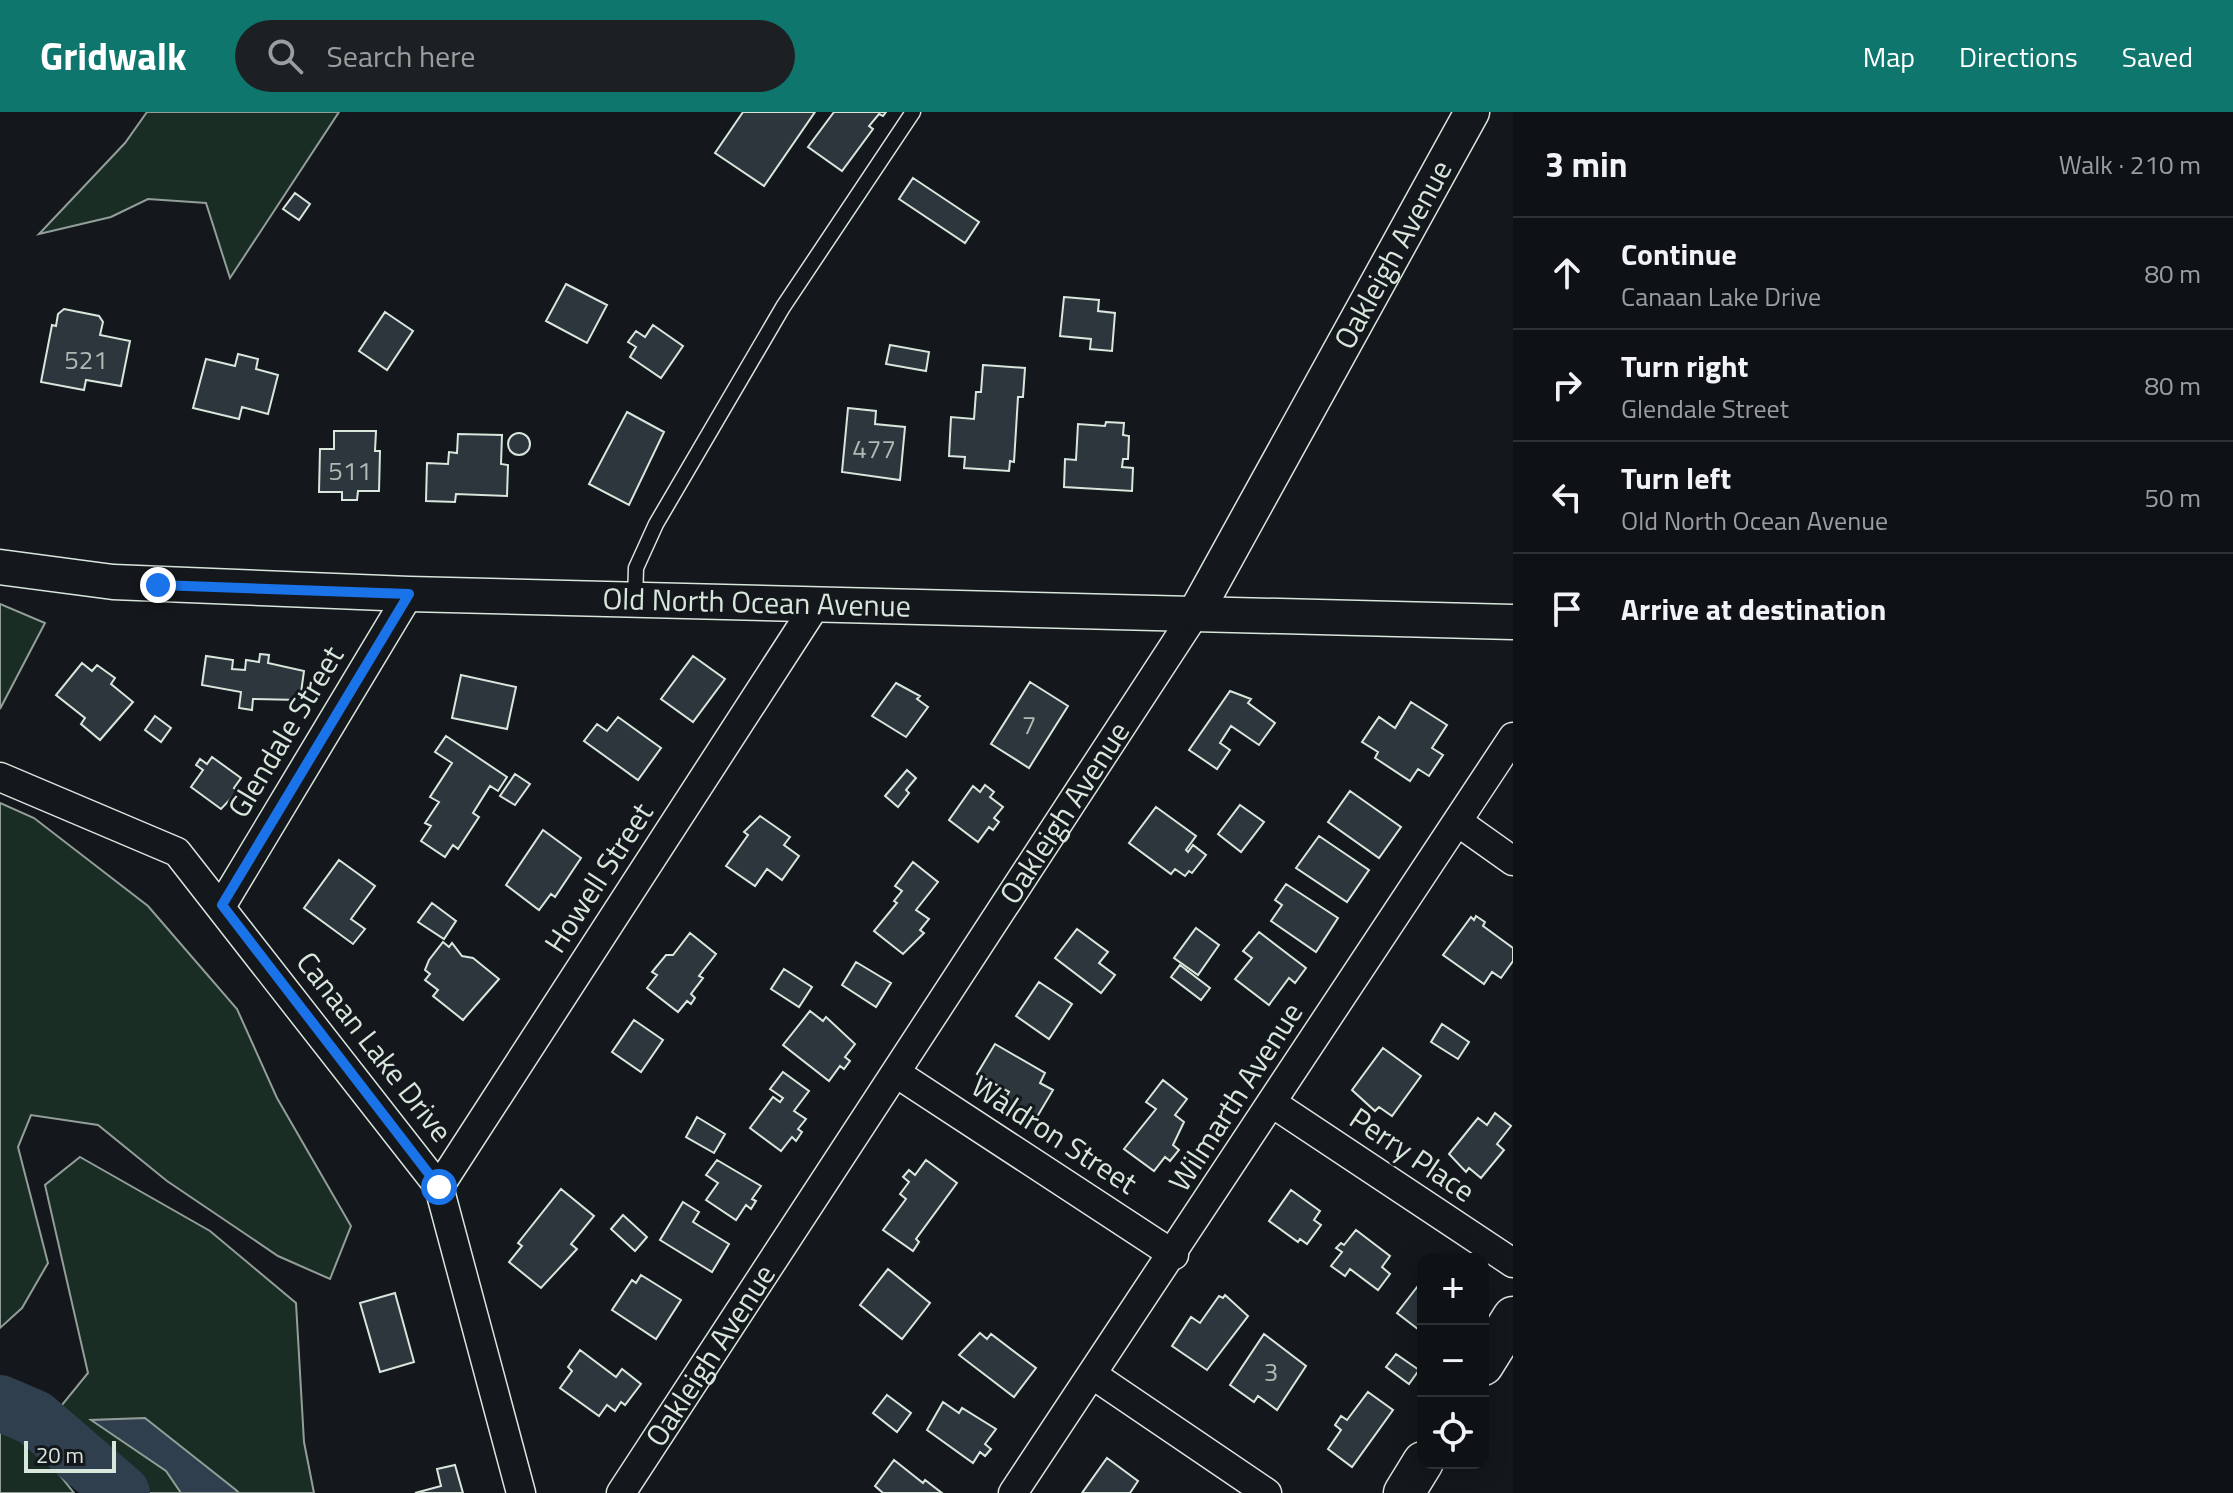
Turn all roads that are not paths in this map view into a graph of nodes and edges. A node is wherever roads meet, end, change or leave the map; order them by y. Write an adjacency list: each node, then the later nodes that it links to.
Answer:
1 (913, 112): 5 (lane)
2 (1472, 112): 7 (street, Oakleigh Avenue)
3 (0, 567): 4 (street, Old North Ocean Avenue)
4 (409, 594): 5 (street, Old North Ocean Avenue); 13 (street, Glendale Street)
5 (635, 600): 6 (street, Old North Ocean Avenue)
6 (815, 606): 7 (street, Old North Ocean Avenue); 16 (street, Howell Street)
7 (1196, 612): 8 (street, Old North Ocean Avenue); 14 (street, Oakleigh Avenue)
8 (1513, 622)
9 (1513, 737): 11 (street, Wilmarth Avenue)
10 (0, 777): 13 (street, Canaan Lake Drive)
11 (1458, 822): 12 (street); 15 (street, Wilmarth Avenue)
12 (1513, 861)
13 (222, 905): 16 (street, Canaan Lake Drive)
14 (896, 1073): 17 (street, Waldron Street); 24 (street, Oakleigh Avenue)
15 (1272, 1103): 17 (street, Wilmarth Avenue); 18 (street, Perry Place)
16 (439, 1187): 23 (street, Canaan Lake Drive)
17 (1174, 1255): 21 (street, Wilmarth Avenue)
18 (1513, 1263)
19 (1513, 1317): 20 (main road)
20 (1489, 1355)
21 (1093, 1375): 25 (street, Wilmarth Avenue); 26 (street)
22 (1419, 1469): 27 (main road)
23 (521, 1493)
24 (621, 1493)
25 (1013, 1493)
26 (1267, 1493)
27 (1404, 1493)

